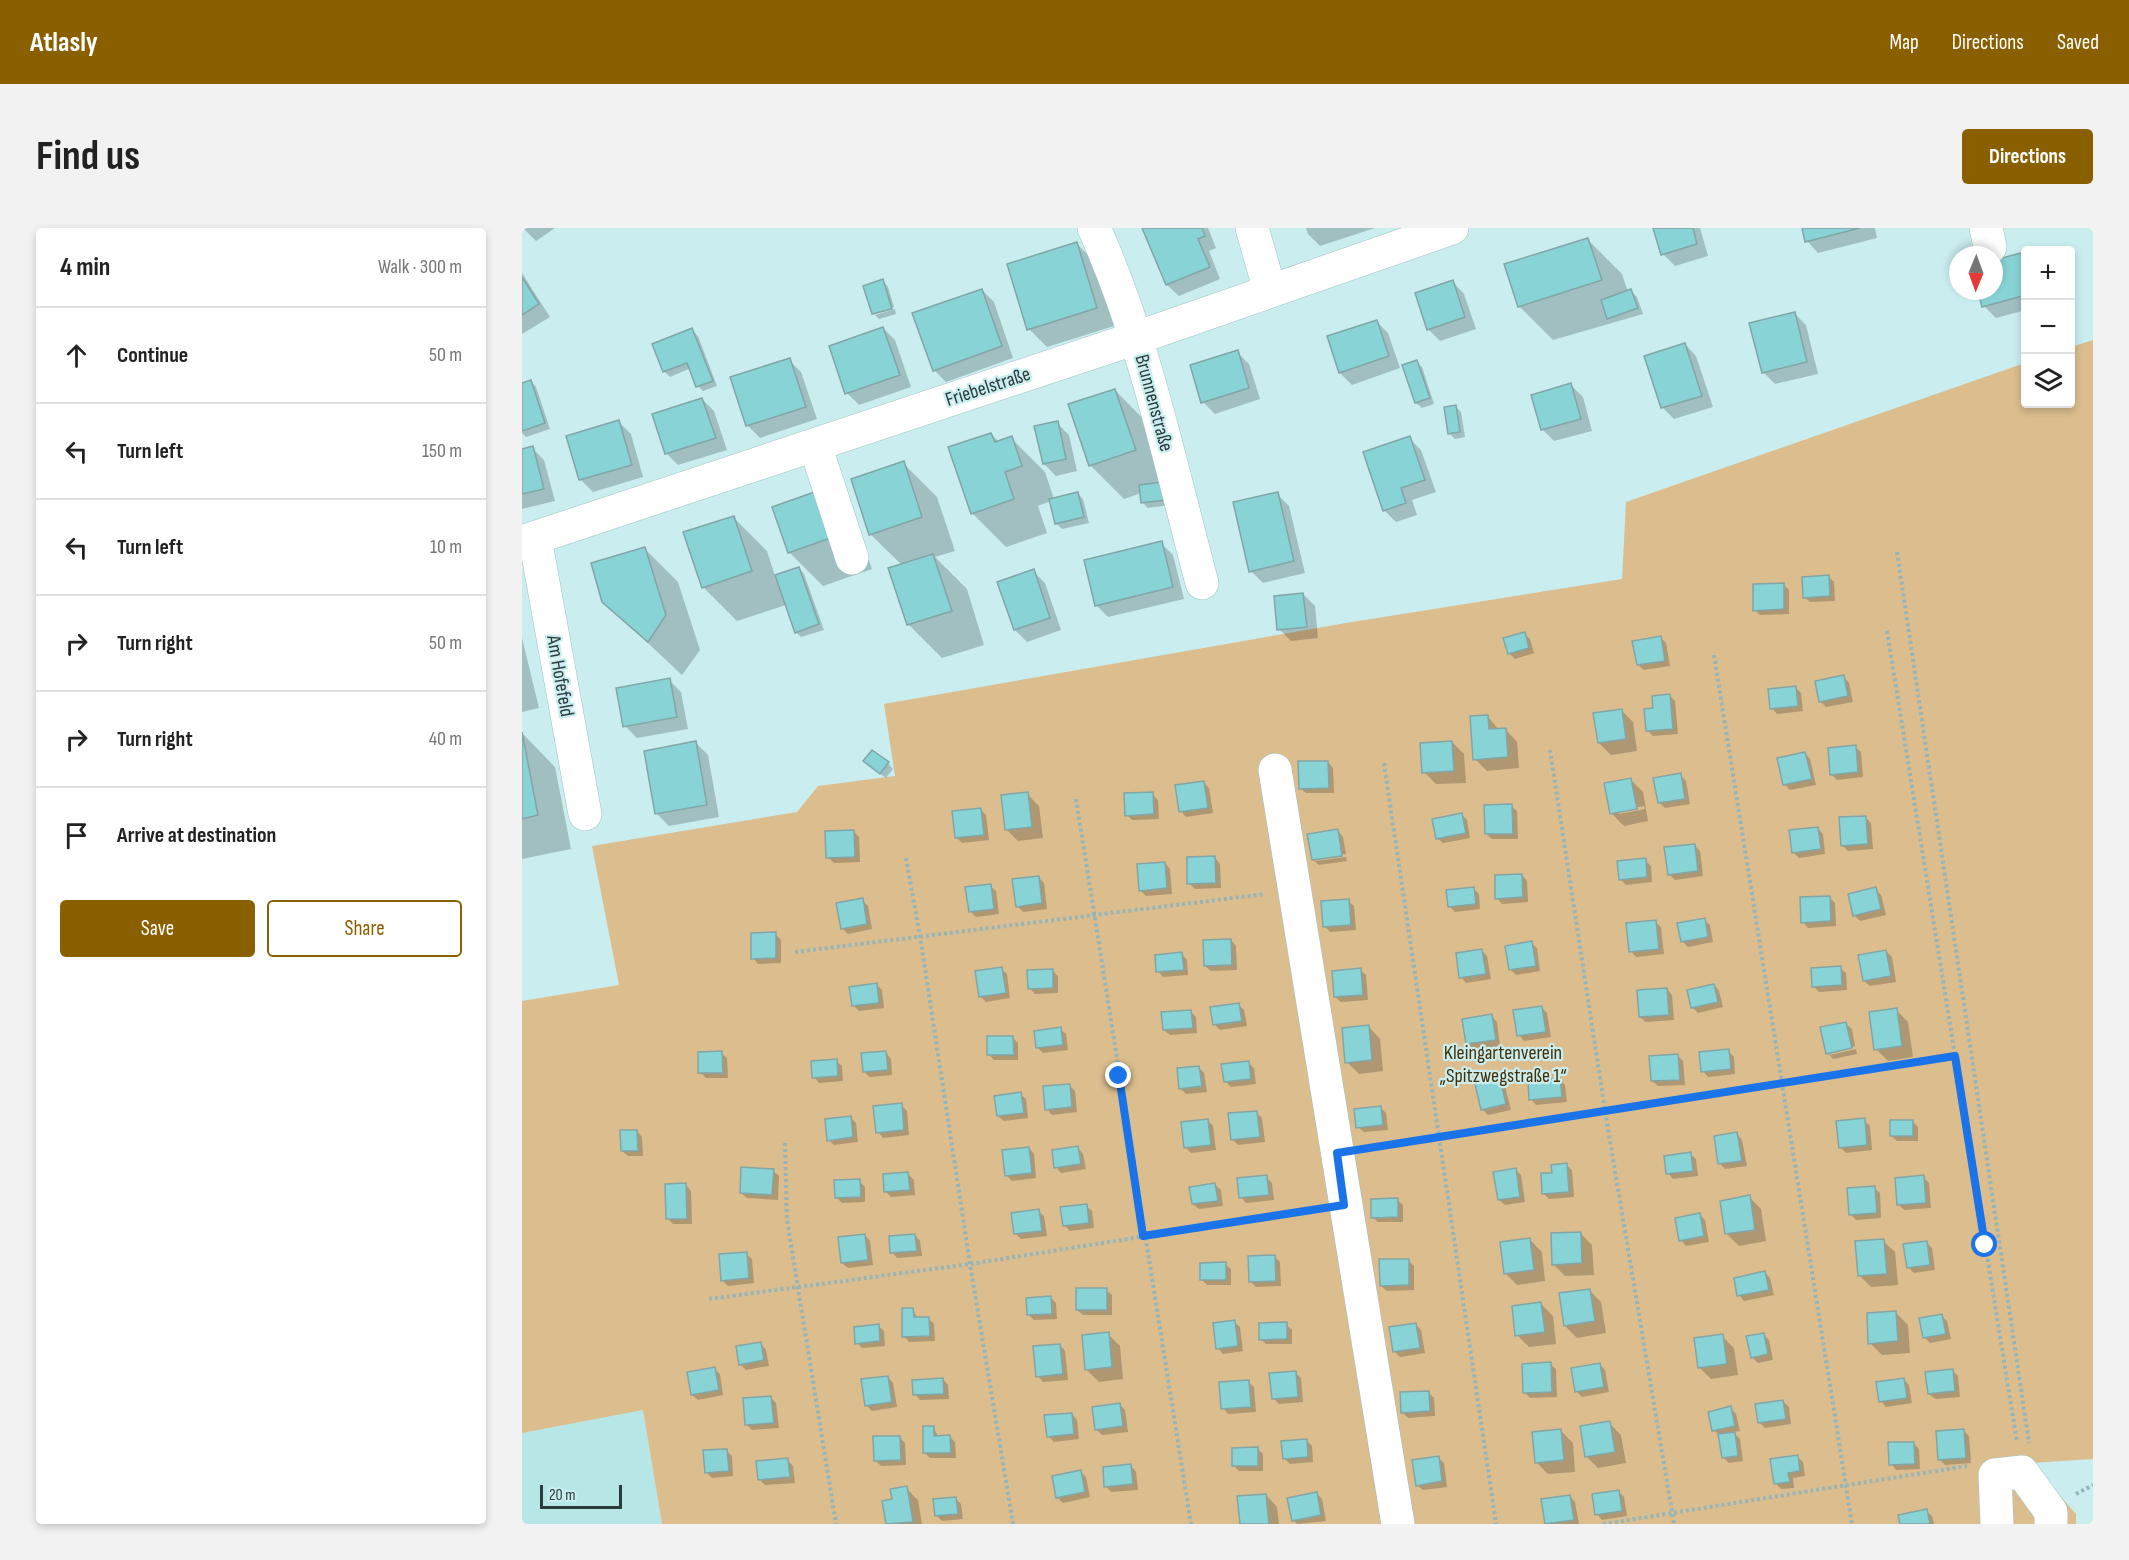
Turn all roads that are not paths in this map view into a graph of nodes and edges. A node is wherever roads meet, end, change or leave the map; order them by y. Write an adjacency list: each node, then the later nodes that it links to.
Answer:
1 (1094, 228): 5 (street, Brunnenstraße)
2 (1252, 228): 4 (street)
3 (1452, 228): 4 (street, Friebelstraße)
4 (1270, 291): 5 (street, Friebelstraße)
5 (1136, 338): 6 (street, Friebelstraße); 9 (street, Brunnenstraße)
6 (815, 445): 7 (street, Friebelstraße); 8 (street)
7 (529, 540): 11 (street, Am Hofefeld)
8 (852, 558)
9 (1202, 583)
10 (1275, 770): 12 (street)
11 (585, 814)
12 (1398, 1524)
13 (1997, 1524): 14 (street)
14 (2051, 1524)

